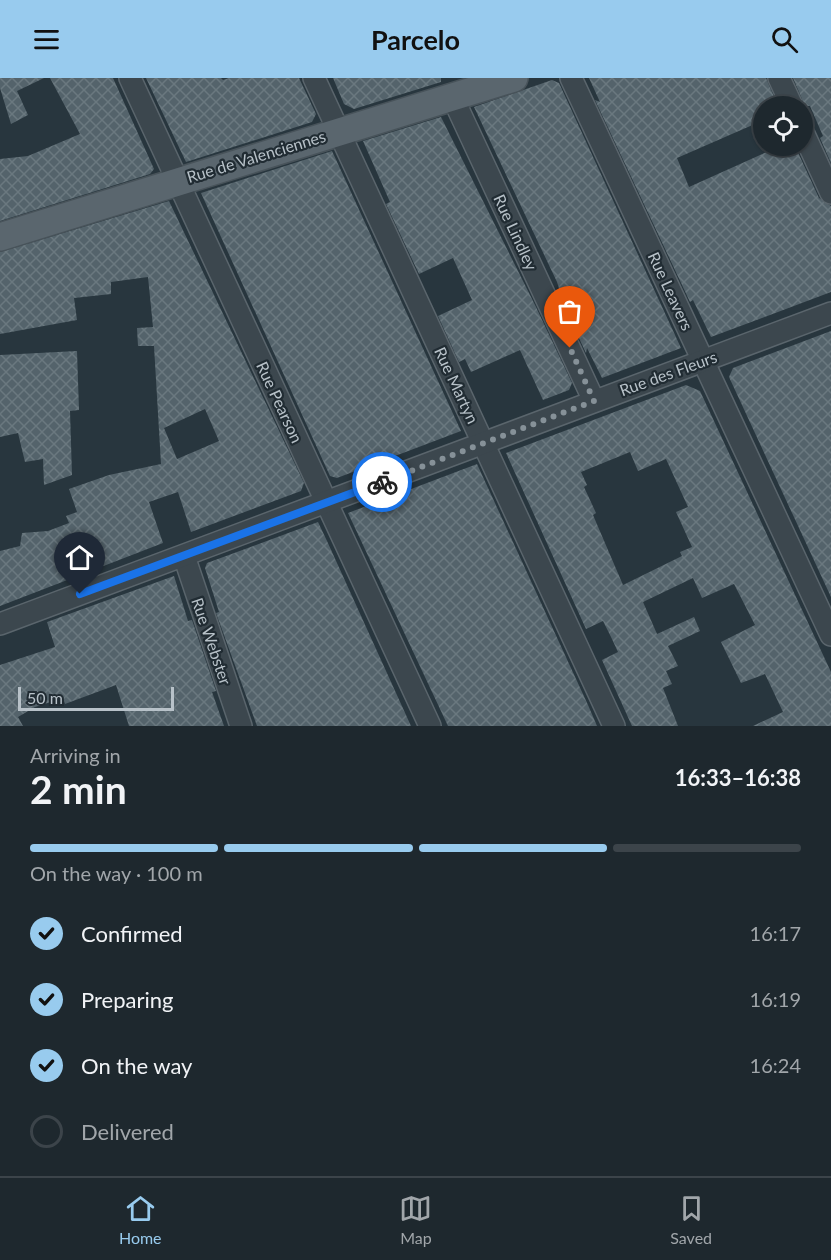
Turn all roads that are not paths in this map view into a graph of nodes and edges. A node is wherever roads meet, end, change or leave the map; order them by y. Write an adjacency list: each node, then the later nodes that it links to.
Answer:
1 (130, 78): 10 (street, Rue Pearson)
2 (314, 78): 8 (street, Rue Martyn)
3 (514, 78): 6 (main road, Rue de Valenciennes)
4 (571, 78): 14 (street, Rue Leavers)
5 (778, 78): 7 (street)
6 (452, 96): 8 (main road, Rue de Valenciennes); 15 (street, Rue Lindley)
7 (787, 96)
8 (338, 130): 10 (main road, Rue de Valenciennes); 16 (street, Rue Martyn)
9 (813, 154): 11 (street)
10 (178, 180): 12 (main road, Rue de Valenciennes); 17 (street, Rue Pearson)
11 (831, 193)
12 (0, 237)
13 (831, 313): 14 (street, Rue des Fleurs)
14 (703, 361): 15 (street, Rue des Fleurs); 20 (street, Rue Leavers)
15 (594, 401): 16 (street, Rue des Fleurs)
16 (484, 443): 17 (street, Rue des Fleurs); 23 (street, Rue Martyn)
17 (326, 503): 18 (street, Rue des Fleurs); 22 (street, Rue Pearson)
18 (184, 556): 19 (street, Rue des Fleurs); 21 (street, Rue Webster)
19 (0, 624)
20 (831, 635)
21 (241, 726)
22 (430, 726)
23 (614, 726)

